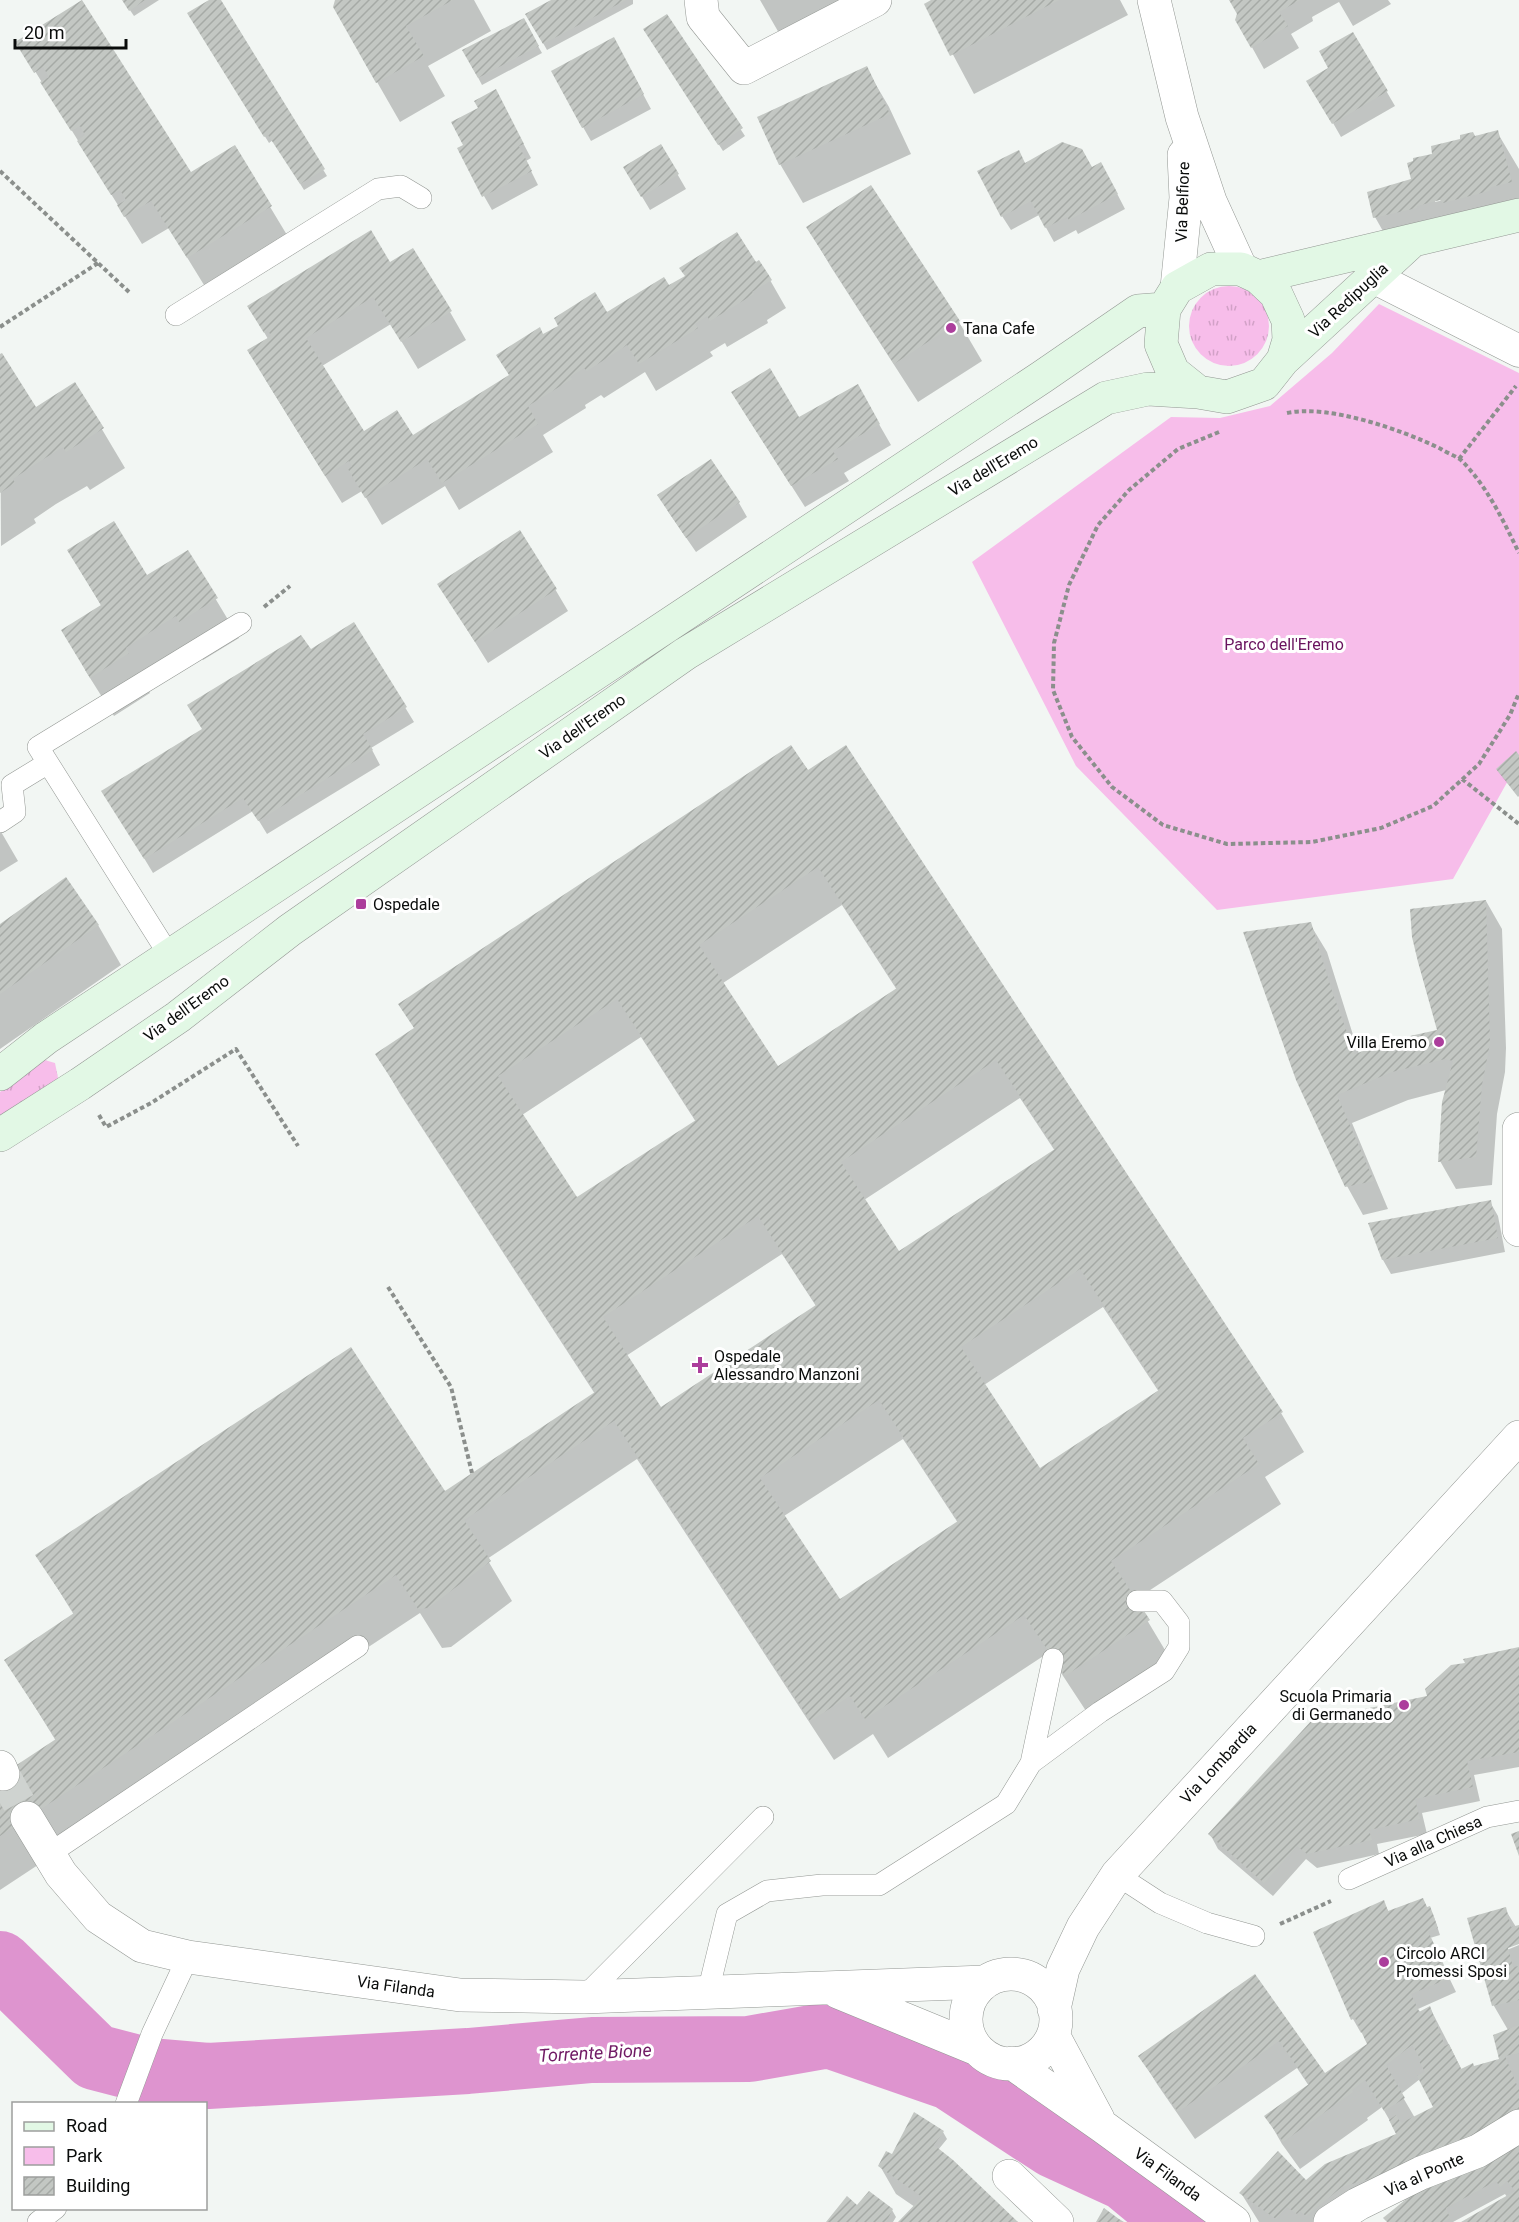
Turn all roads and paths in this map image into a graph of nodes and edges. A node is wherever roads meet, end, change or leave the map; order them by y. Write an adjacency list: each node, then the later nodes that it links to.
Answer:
1 (701, 0): 2 (street)
2 (875, 0)
3 (1154, 0): 4 (street, Via Belfiore)
4 (1182, 117): 10 (street, Via Belfiore); 13 (street, Via Belfiore)
5 (0, 171): 9 (path)
6 (421, 198): 14 (lane)
7 (1519, 215): 8 (main road, Via Redipuglia)
8 (1413, 241): 10 (main road, Via Redipuglia); 11 (main road, Via Redipuglia)
9 (98, 263): 12 (path); 15 (path)
10 (1249, 273): 13 (main road); 17 (main road, Via dell'Eremo)
11 (1373, 277): 16 (street); 17 (main road, Via Redipuglia)
12 (129, 292)
13 (1170, 298): 19 (main road, Via dell'Eremo); 30 (main road)
14 (176, 315)
15 (0, 327)
16 (1519, 351)
17 (1283, 360): 19 (main road, Via dell'Eremo)
18 (1519, 383): 22 (path)
19 (1198, 392): 32 (main road, Via dell'Eremo)
20 (1280, 415): 22 (path)
21 (1220, 432): 27 (path)
22 (1460, 459): 23 (path)
23 (1519, 553)
24 (241, 623): 26 (lane)
25 (1519, 693): 27 (path)
26 (48, 763): 28 (lane); 30 (lane)
27 (1462, 779): 29 (path)
28 (0, 822)
29 (1519, 825)
30 (170, 955): 31 (main road)
31 (0, 1074)
32 (80, 1084): 34 (main road, Via dell'Eremo); 35 (path)
33 (1519, 1129): 36 (street)
34 (0, 1135)
35 (298, 1146)
36 (1519, 1230)
37 (388, 1287): 39 (path)
38 (1519, 1437): 48 (street, Via Lombardia)
39 (472, 1473)
40 (1137, 1601): 43 (lane)
41 (358, 1646): 47 (lane)
42 (1053, 1659): 43 (lane)
43 (1031, 1763): 54 (lane)
44 (1519, 1811): 49 (lane, Via alla Chiesa)
45 (763, 1817): 55 (lane)
46 (27, 1818): 47 (street, Via Filanda)
47 (49, 1854): 51 (street, Via Filanda)
48 (1117, 1875): 50 (lane); 56 (street, Via Lombardia)
49 (1349, 1879): 50 (path)
50 (1254, 1936)
51 (188, 1957): 55 (street, Via Filanda); 59 (lane)
52 (985, 1982): 53 (street, Via Filanda); 56 (street, Via Filanda); 57 (street)
53 (828, 1988): 54 (street, Via Filanda); 57 (street, Via Filanda)
54 (708, 1992): 55 (street, Via Filanda)
55 (584, 1997)
56 (1054, 2021): 58 (street); 60 (street, Via Filanda)
57 (977, 2049): 58 (street, Via Filanda)
58 (1012, 2063): 60 (street, Via Filanda)
59 (126, 2102)
60 (1102, 2126): 66 (street, Via Filanda)
61 (1519, 2126): 67 (street, Via al Ponte)
62 (1009, 2176): 65 (street)
63 (53, 2210): 64 (lane)
64 (38, 2222)
65 (1057, 2222)
66 (1234, 2222)
67 (1330, 2222)

